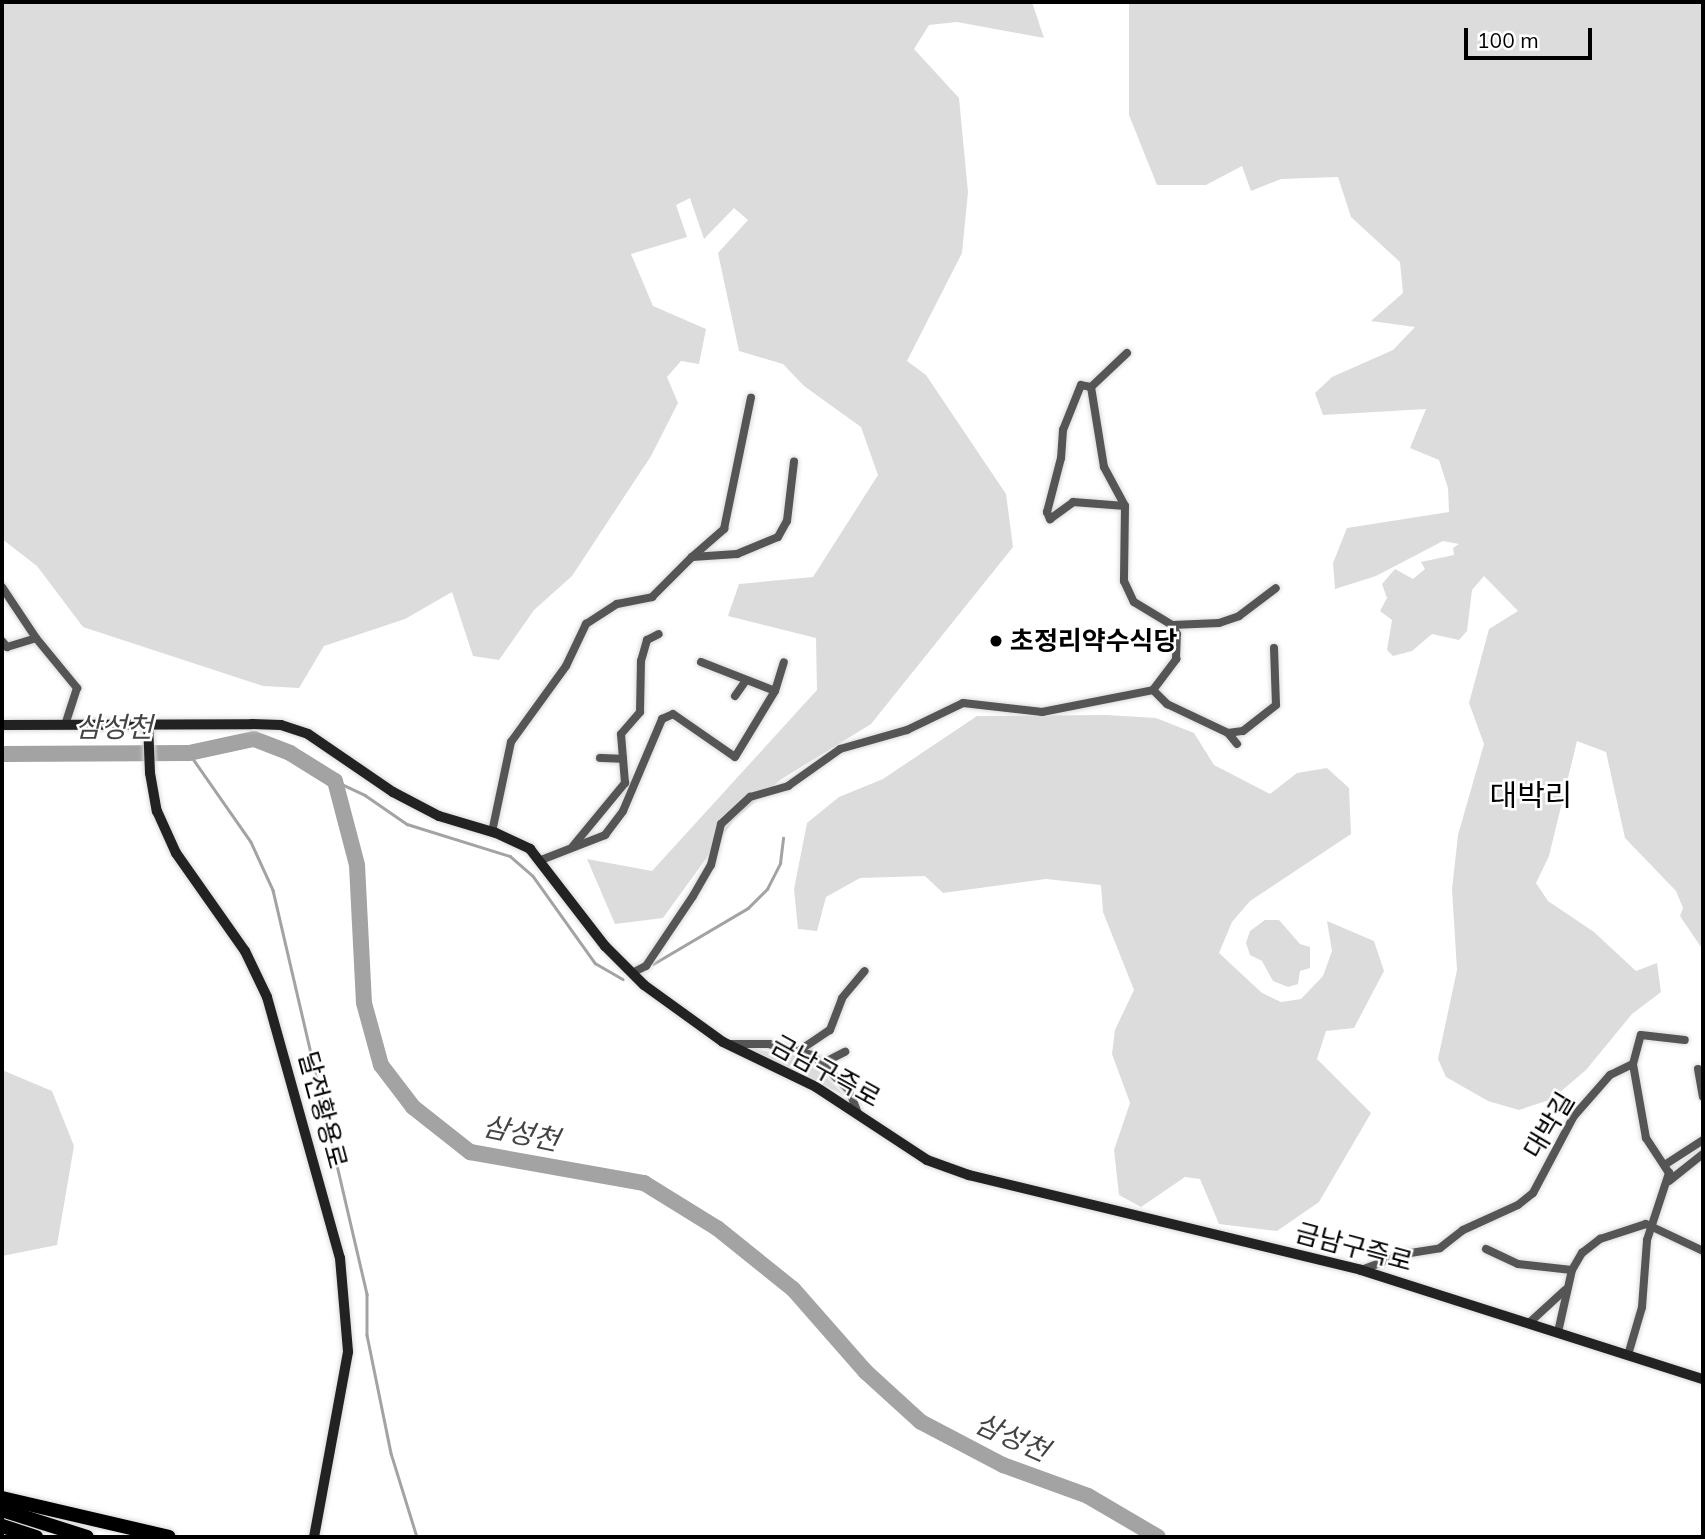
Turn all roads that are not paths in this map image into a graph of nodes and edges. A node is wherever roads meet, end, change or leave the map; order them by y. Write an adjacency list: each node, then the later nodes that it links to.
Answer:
1 (1128, 353): 2 (street)
2 (1091, 387): 5 (street); 5 (street)
3 (751, 398): 6 (street)
4 (794, 461): 6 (street)
5 (1125, 506): 9 (street)
6 (692, 557): 27 (street)
7 (2, 587): 11 (street)
8 (1276, 588): 9 (street)
9 (1172, 625): 17 (street)
10 (659, 634): 26 (street)
11 (37, 638): 12 (street); 21 (street)
12 (2, 641)
13 (1274, 648): 23 (street)
14 (701, 662): 16 (street)
15 (784, 662): 18 (street)
16 (746, 680): 18 (street); 19 (street)
17 (1153, 690): 23 (street); 31 (street)
18 (775, 691): 28 (street)
19 (735, 696)
20 (2, 724): 21 (main road, 금남구즉로)
21 (65, 724): 22 (main road, 금남구즉로)
22 (148, 729): 27 (main road, 금남구즉로); 61 (main road, 달전황용로)
23 (1228, 733): 24 (street)
24 (1237, 744)
25 (600, 758): 26 (street)
26 (623, 759): 28 (street)
27 (492, 832): 29 (main road, 금남구즉로)
28 (571, 848): 29 (street)
29 (541, 860): 31 (main road, 금남구즉로)
30 (865, 971): 34 (street)
31 (632, 973): 33 (main road, 금남구즉로)
32 (1685, 1040): 37 (street)
33 (727, 1044): 34 (street); 40 (main road, 금남구즉로)
34 (800, 1050): 36 (street)
35 (845, 1052): 36 (street)
36 (823, 1063): 40 (street)
37 (1633, 1064): 43 (street); 48 (street, 대박길)
38 (1698, 1069): 39 (street)
39 (1703, 1097)
40 (858, 1113): 48 (main road, 금남구즉로)
41 (1703, 1140): 43 (street)
42 (1703, 1154): 44 (street)
43 (1666, 1164): 44 (street)
44 (1668, 1184): 45 (street)
45 (1652, 1225): 47 (street); 49 (street); 53 (street)
46 (1486, 1249): 49 (street)
47 (1703, 1251)
48 (1361, 1270): 51 (main road, 금남구즉로)
49 (1572, 1270): 50 (street)
50 (1566, 1288): 51 (street); 52 (street)
51 (1529, 1323): 52 (main road, 금남구즉로)
52 (1558, 1332): 53 (main road, 금남구즉로)
53 (1628, 1355): 54 (main road, 금남구즉로)
54 (1703, 1379)
55 (2, 1498): 60 (highway)
56 (2, 1510): 59 (highway)
57 (2, 1526): 58 (highway)
58 (36, 1537)
59 (87, 1537)
60 (169, 1537)
61 (314, 1537)

